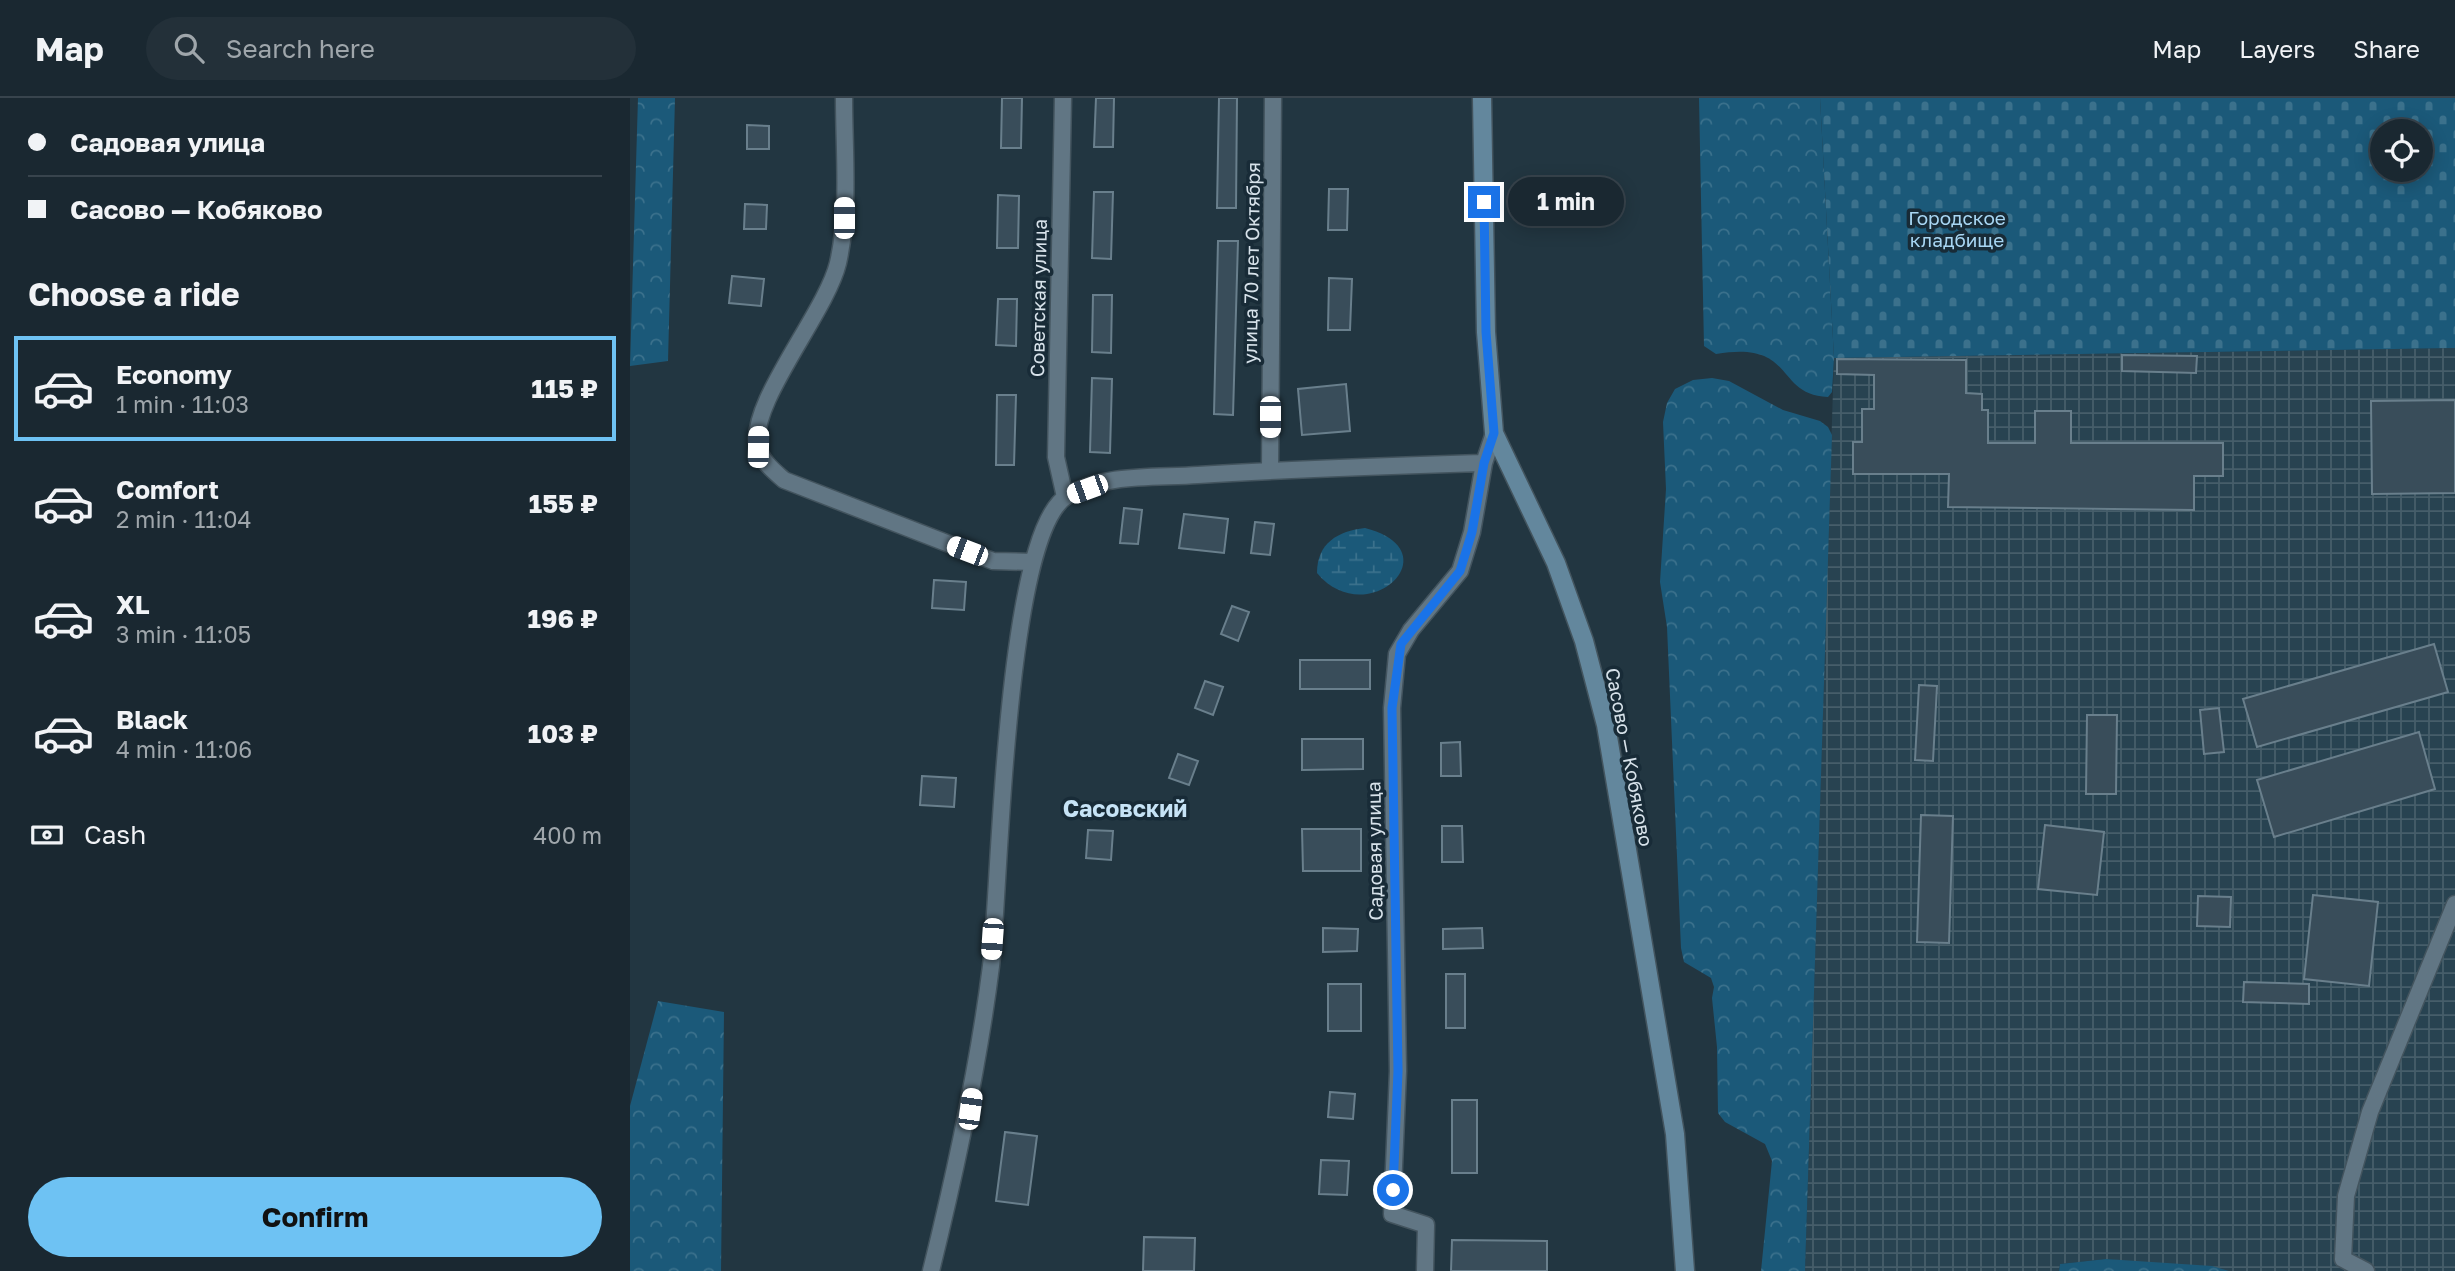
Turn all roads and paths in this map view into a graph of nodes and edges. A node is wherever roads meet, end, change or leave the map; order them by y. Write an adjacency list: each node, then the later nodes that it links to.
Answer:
1 (844, 98): 9 (street)
2 (1063, 98): 8 (street, Советская улица)
3 (1273, 98): 7 (street, улица 70 лет Октября)
4 (1482, 98): 5 (street, Сасово — Кобяково)
5 (1494, 433): 6 (street, Садовая улица); 13 (street, Сасово — Кобяково)
6 (1484, 463): 7 (street); 12 (street, Садовая улица)
7 (1270, 470): 8 (street)
8 (1065, 497): 9 (street)
9 (1033, 562): 11 (street)
10 (2455, 904): 14 (street)
11 (932, 1271)
12 (1425, 1271)
13 (1685, 1271)
14 (2366, 1271)

